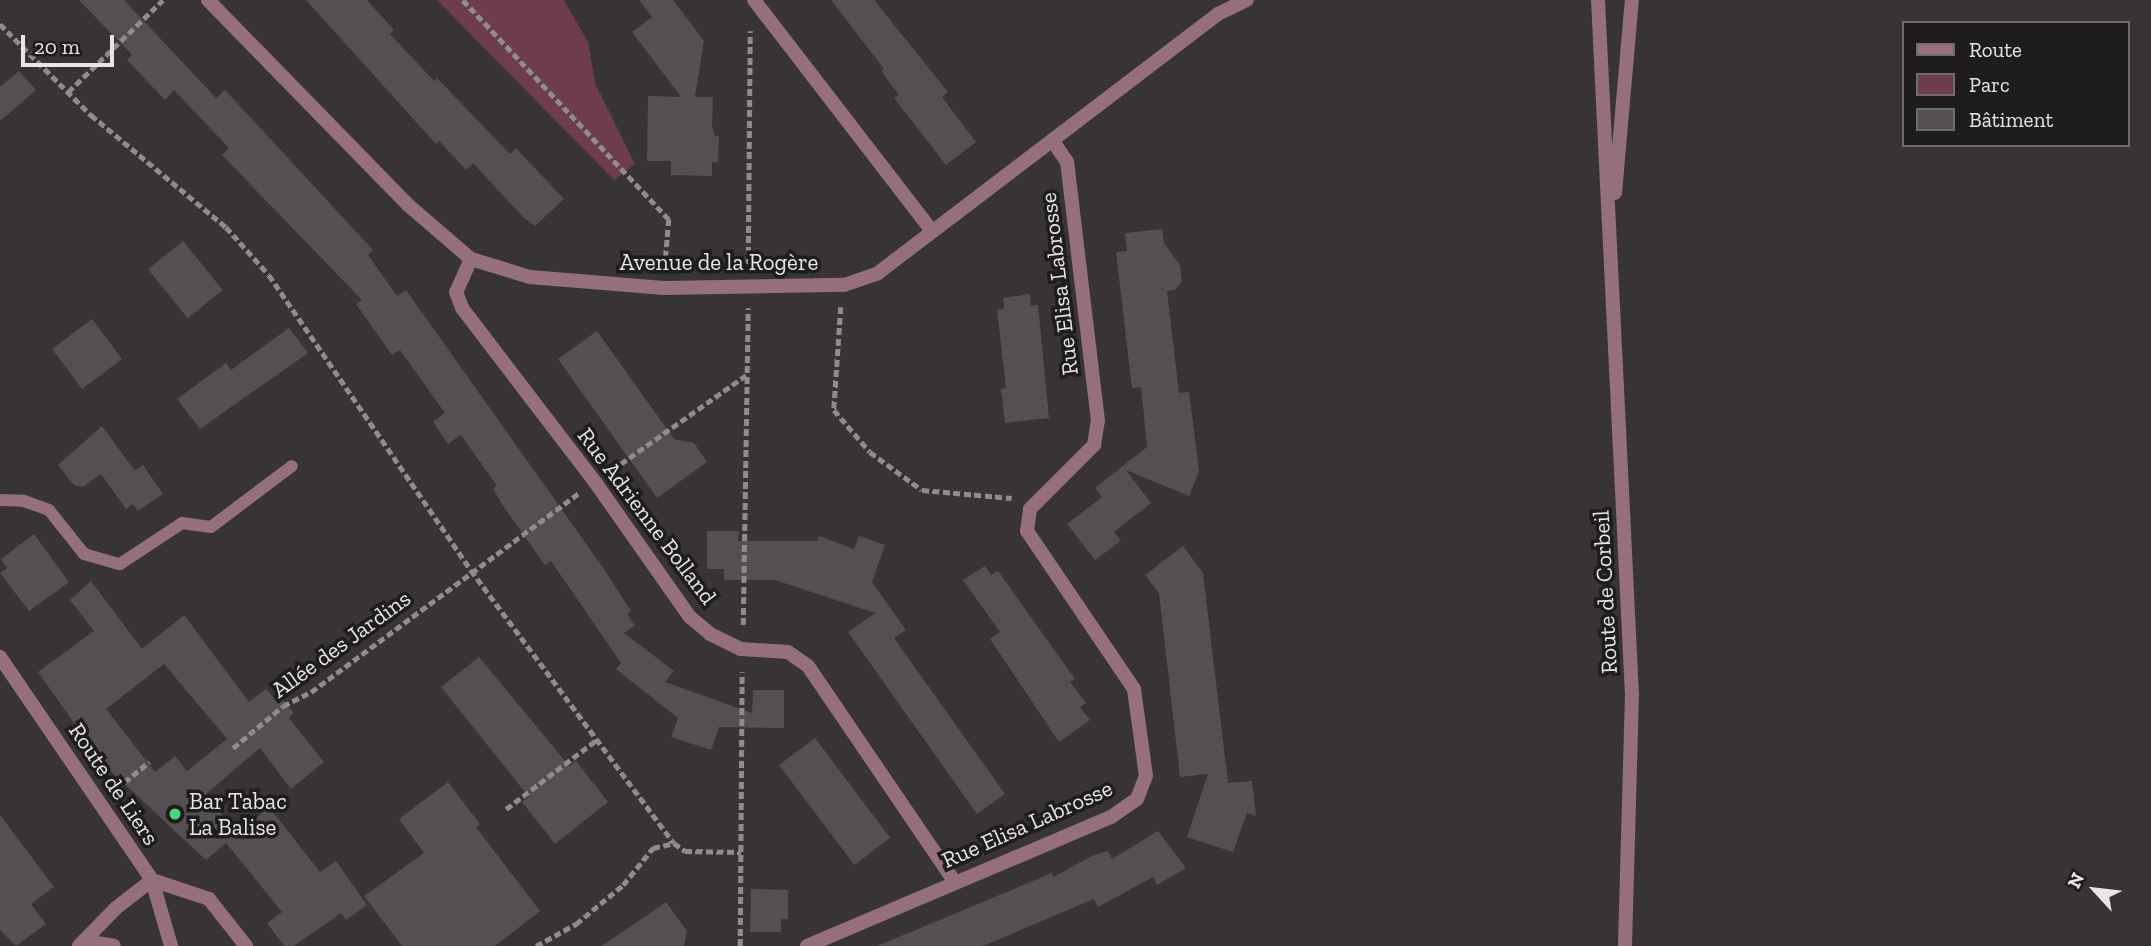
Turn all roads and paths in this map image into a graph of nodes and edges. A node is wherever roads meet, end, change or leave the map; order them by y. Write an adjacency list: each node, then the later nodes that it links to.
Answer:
1 (163, 0): 9 (path)
2 (208, 0): 13 (street, Avenue de la Rogère)
3 (463, 0): 16 (path)
4 (1247, 0): 10 (street, Avenue de la Rogère)
5 (1598, 0): 12 (street, Route de Corbeil)
6 (1632, 0): 12 (street, Route de Corbeil)
7 (759, 6): 11 (street); 15 (path)
8 (0, 24): 9 (path)
9 (68, 93): 20 (path)
10 (1053, 141): 11 (street, Avenue de la Rogère); 19 (street, Rue Elisa Labrosse)
11 (932, 231): 14 (street, Avenue de la Rogère)
12 (1611, 237): 39 (street, Route de Corbeil)
13 (471, 259): 16 (street, Avenue de la Rogère); 21 (street, Rue Adrienne Bolland)
14 (844, 285): 15 (street, Avenue de la Rogère); 19 (path)
15 (748, 286): 16 (street, Avenue de la Rogère); 21 (path)
16 (664, 288)
17 (292, 466): 18 (lane)
18 (0, 500)
19 (1036, 500): 31 (street, Rue Elisa Labrosse)
20 (471, 570): 23 (path); 24 (path, Allée des Jardins)
21 (741, 649): 29 (path); 31 (street, Rue Adrienne Bolland)
22 (0, 657): 26 (street, Route de Liers)
23 (595, 741): 27 (path); 28 (path)
24 (233, 748)
25 (149, 762): 26 (path)
26 (99, 803): 30 (street, Route de Liers)
27 (506, 809)
28 (674, 843): 29 (path); 36 (path)
29 (741, 852): 37 (path)
30 (152, 880): 32 (street); 34 (street, Route de Liers); 35 (street)
31 (954, 881): 38 (street, Rue Elisa Labrosse)
32 (82, 944): 33 (street)
33 (114, 946)
34 (171, 946)
35 (246, 946)
36 (536, 946)
37 (740, 946)
38 (807, 946)
39 (1625, 946)

